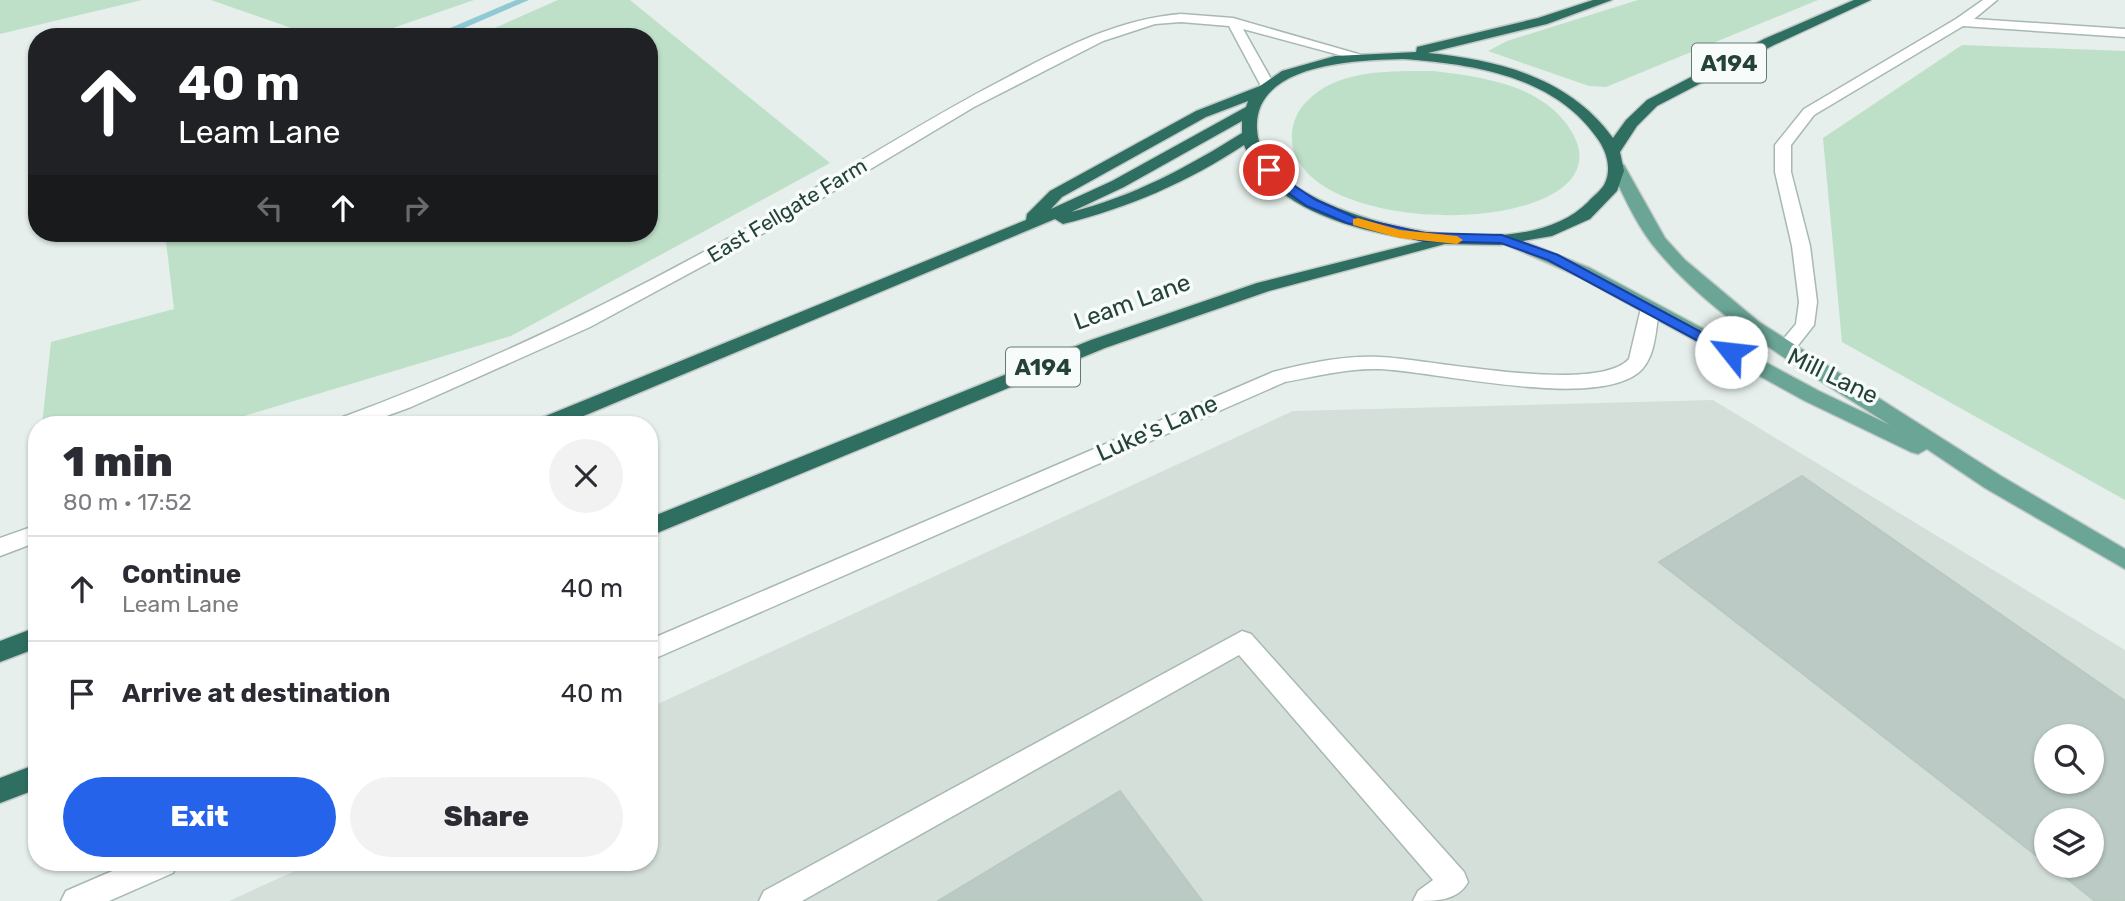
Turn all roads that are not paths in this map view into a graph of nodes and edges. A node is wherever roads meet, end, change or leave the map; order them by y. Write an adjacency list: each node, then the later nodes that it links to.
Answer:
1 (1606, 0): 7 (highway)
2 (1865, 0): 12 (highway, Leam Lane / A194)
3 (1991, 0): 5 (street)
4 (1233, 22): 8 (street, East Fellgate Farm); 9 (street); 18 (street, East Fellgate Farm)
5 (1961, 22): 6 (street); 17 (street)
6 (2125, 33)
7 (1403, 55): 8 (highway); 12 (highway)
8 (1359, 56): 9 (highway)
9 (1266, 88): 10 (highway); 13 (highway)
10 (1250, 110): 11 (highway); 13 (highway)
11 (1248, 136): 13 (highway); 15 (highway, Leam Lane)
12 (1614, 158): 14 (highway, Leam Lane); 17 (main road, Mill Lane)
13 (1025, 227): 19 (highway)
14 (1502, 239): 15 (highway, Leam Lane); 16 (main road, Mill Lane)
15 (1449, 240): 21 (highway, Leam Lane / A194)
16 (1650, 308): 20 (main road, Mill Lane); 26 (street, Luke's Lane)
17 (1785, 349): 20 (main road, Mill Lane)
18 (365, 416)
19 (565, 416)
20 (1993, 482): 24 (main road, Mill Lane)
21 (658, 523)
22 (28, 536): 23 (street)
23 (0, 547)
24 (2125, 560)
25 (28, 641): 27 (highway)
26 (658, 647)
27 (0, 652)
28 (28, 780): 29 (highway)
29 (0, 791)
30 (144, 871): 31 (street)
31 (75, 901)
32 (774, 901): 33 (street)
33 (1428, 901)

